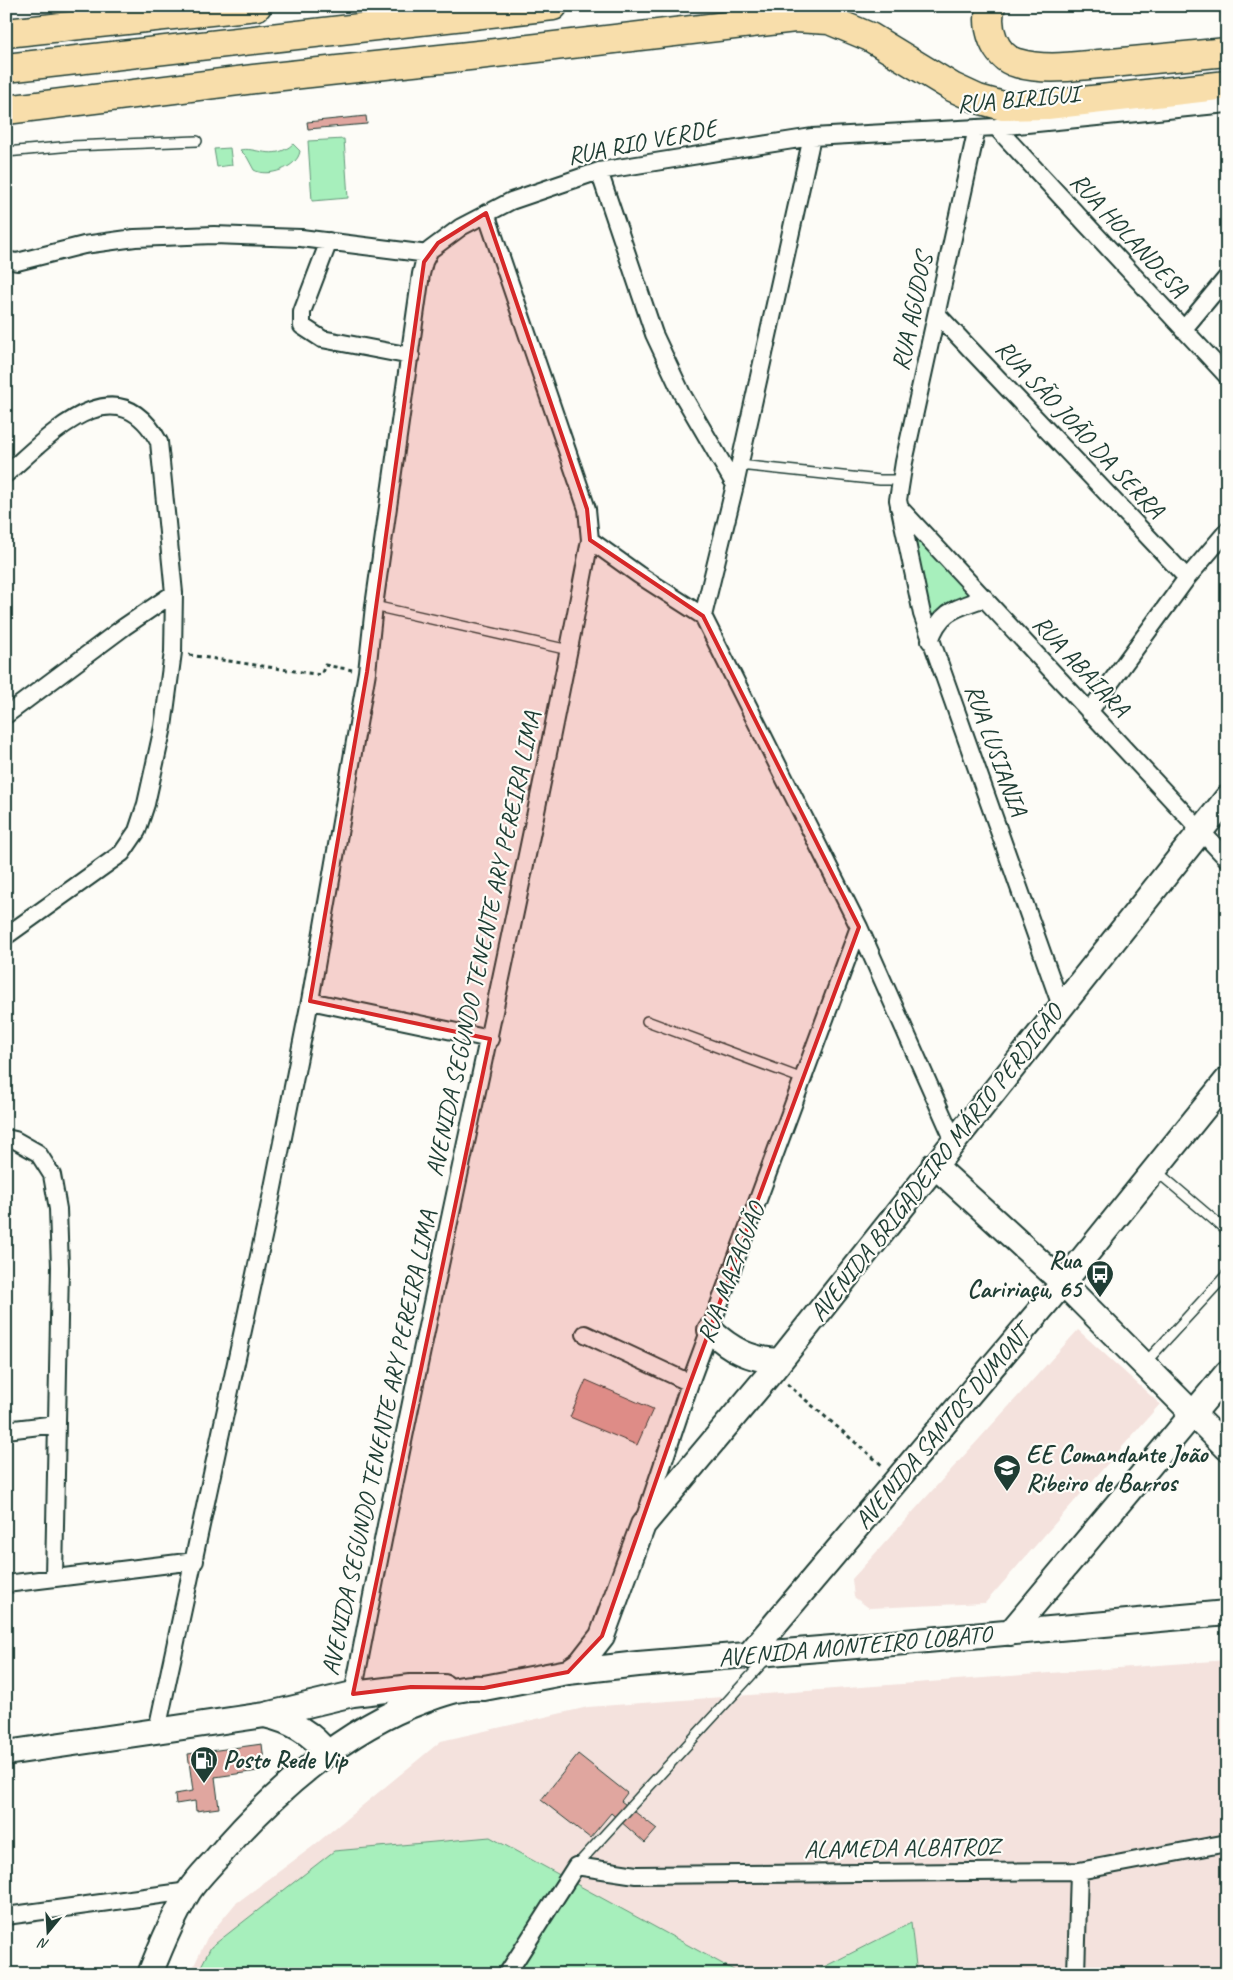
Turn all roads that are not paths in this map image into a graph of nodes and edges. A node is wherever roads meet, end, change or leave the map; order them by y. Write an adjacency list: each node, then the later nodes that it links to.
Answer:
1 (257, 6): 4 (highway)
2 (553, 6): 6 (highway)
3 (991, 6): 5 (highway)
4 (6, 33)
5 (1227, 52)
6 (6, 68)
7 (1227, 85): 8 (highway)
8 (120, 97): 9 (highway); 11 (highway)
9 (6, 101)
10 (1227, 104): 12 (street, RUA BIRIGUI)
11 (6, 110)
12 (996, 127): 13 (street, RUA BIRIGUI); 24 (street, RUA HOLANDESA)
13 (977, 128): 14 (street, RUA BIRIGUI); 23 (street, RUA AGUDOS)
14 (812, 136): 17 (street, RUA RIO VERDE); 27 (street)
15 (197, 141): 16 (lane)
16 (6, 152)
17 (599, 171): 18 (street, RUA RIO VERDE); 30 (street)
18 (486, 213): 20 (street, RUA RIO VERDE); 33 (street, AVENIDA SEGUNDO TENENTE ARY PEREIRA LIMA)
19 (329, 241): 20 (street); 21 (street); 25 (street)
20 (428, 254): 25 (street)
21 (6, 260)
22 (1227, 276): 24 (street)
23 (938, 315): 29 (street, RUA AGUDOS); 34 (street, RUA SÃO JOÃO DA SERRA)
24 (1183, 330): 26 (street, RUA HOLANDESA)
25 (411, 356): 37 (street)
26 (1227, 376)
27 (740, 465): 29 (lane); 30 (street)
28 (6, 474): 35 (street)
29 (900, 480): 31 (street, RUA AGUDOS)
30 (735, 485): 38 (street)
31 (899, 507): 36 (street, RUA ABAIARA); 39 (street, RUA LUSIANIA)
32 (1227, 531): 34 (street)
33 (590, 540): 38 (street); 40 (street, AVENIDA SEGUNDO TENENTE ARY PEREIRA LIMA)
34 (1187, 578): 41 (street)
35 (174, 593): 42 (street); 47 (street)
36 (985, 598): 39 (street); 41 (street, RUA ABAIARA)
37 (374, 606): 40 (lane); 48 (street)
38 (703, 616): 46 (street)
39 (930, 641): 49 (street, RUA LUSIANIA)
40 (570, 650): 51 (street, AVENIDA SEGUNDO TENENTE ARY PEREIRA LIMA)
41 (1089, 712): 44 (street, RUA ABAIARA)
42 (6, 715)
43 (1227, 798): 44 (main road, AVENIDA BRIGADEIRO MÁRIO PERDIGÃO)
44 (1200, 830): 45 (street, RUA ABAIARA); 49 (main road, AVENIDA BRIGADEIRO MÁRIO PERDIGÃO)
45 (1227, 859)
46 (860, 927): 52 (street, RUA MAZAGUÃO); 55 (street)
47 (6, 936)
48 (310, 1001): 51 (street); 72 (street)
49 (1061, 1006): 55 (main road, AVENIDA BRIGADEIRO MÁRIO PERDIGÃO)
50 (647, 1021): 52 (lane)
51 (490, 1039): 83 (street, AVENIDA SEGUNDO TENENTE ARY PEREIRA LIMA)
52 (803, 1079): 61 (street, RUA MAZAGUÃO)
53 (1227, 1080): 57 (main road, AVENIDA SANTOS DUMONT)
54 (6, 1138): 68 (street)
55 (954, 1141): 56 (main road, AVENIDA BRIGADEIRO MÁRIO PERDIGÃO)
56 (934, 1165): 60 (main road); 64 (main road, AVENIDA BRIGADEIRO MÁRIO PERDIGÃO)
57 (1154, 1170): 58 (lane); 60 (main road, AVENIDA SANTOS DUMONT)
58 (1227, 1230)
59 (1227, 1274): 63 (lane)
60 (1063, 1283): 63 (main road); 79 (main road, AVENIDA SANTOS DUMONT)
61 (710, 1330): 64 (main road); 66 (street, RUA MAZAGUÃO)
62 (585, 1334): 66 (street)
63 (1143, 1365): 67 (main road)
64 (776, 1366): 71 (main road, AVENIDA BRIGADEIRO MÁRIO PERDIGÃO)
65 (1227, 1373): 67 (main road)
66 (690, 1383): 71 (street, RUA MAZAGUÃO)
67 (1192, 1415): 70 (main road); 77 (main road)
68 (57, 1424): 69 (street); 73 (street)
69 (6, 1430)
70 (1225, 1444)
71 (642, 1525): 76 (main road, RUA MAZAGUÃO)
72 (195, 1561): 73 (street); 85 (street)
73 (54, 1578): 74 (street)
74 (6, 1584)
75 (1227, 1613): 77 (main road, AVENIDA MONTEIRO LOBATO)
76 (609, 1621): 80 (main road); 81 (main road, RUA MAZAGUÃO)
77 (1010, 1633): 78 (main road, AVENIDA MONTEIRO LOBATO)
78 (772, 1653): 79 (main road, AVENIDA MONTEIRO LOBATO); 89 (lane)
79 (748, 1656): 80 (main road, AVENIDA MONTEIRO LOBATO)
80 (638, 1664): 81 (main road, AVENIDA MONTEIRO LOBATO)
81 (568, 1672): 82 (main road, AVENIDA MONTEIRO LOBATO)
82 (475, 1687): 83 (main road); 87 (main road, AVENIDA MONTEIRO LOBATO)
83 (353, 1694): 84 (main road)
84 (265, 1716): 85 (main road); 87 (main road)
85 (157, 1730): 86 (main road)
86 (6, 1753)
87 (327, 1753): 91 (main road, AVENIDA MONTEIRO LOBATO)
88 (1227, 1843): 90 (street, ALAMEDA ALBATROZ)
89 (576, 1866): 90 (street, ALAMEDA ALBATROZ); 94 (street)
90 (1079, 1871): 95 (street)
91 (189, 1891): 92 (street); 93 (main road, AVENIDA MONTEIRO LOBATO)
92 (6, 1916)
93 (150, 1974)
94 (507, 1974)
95 (1076, 1974)

